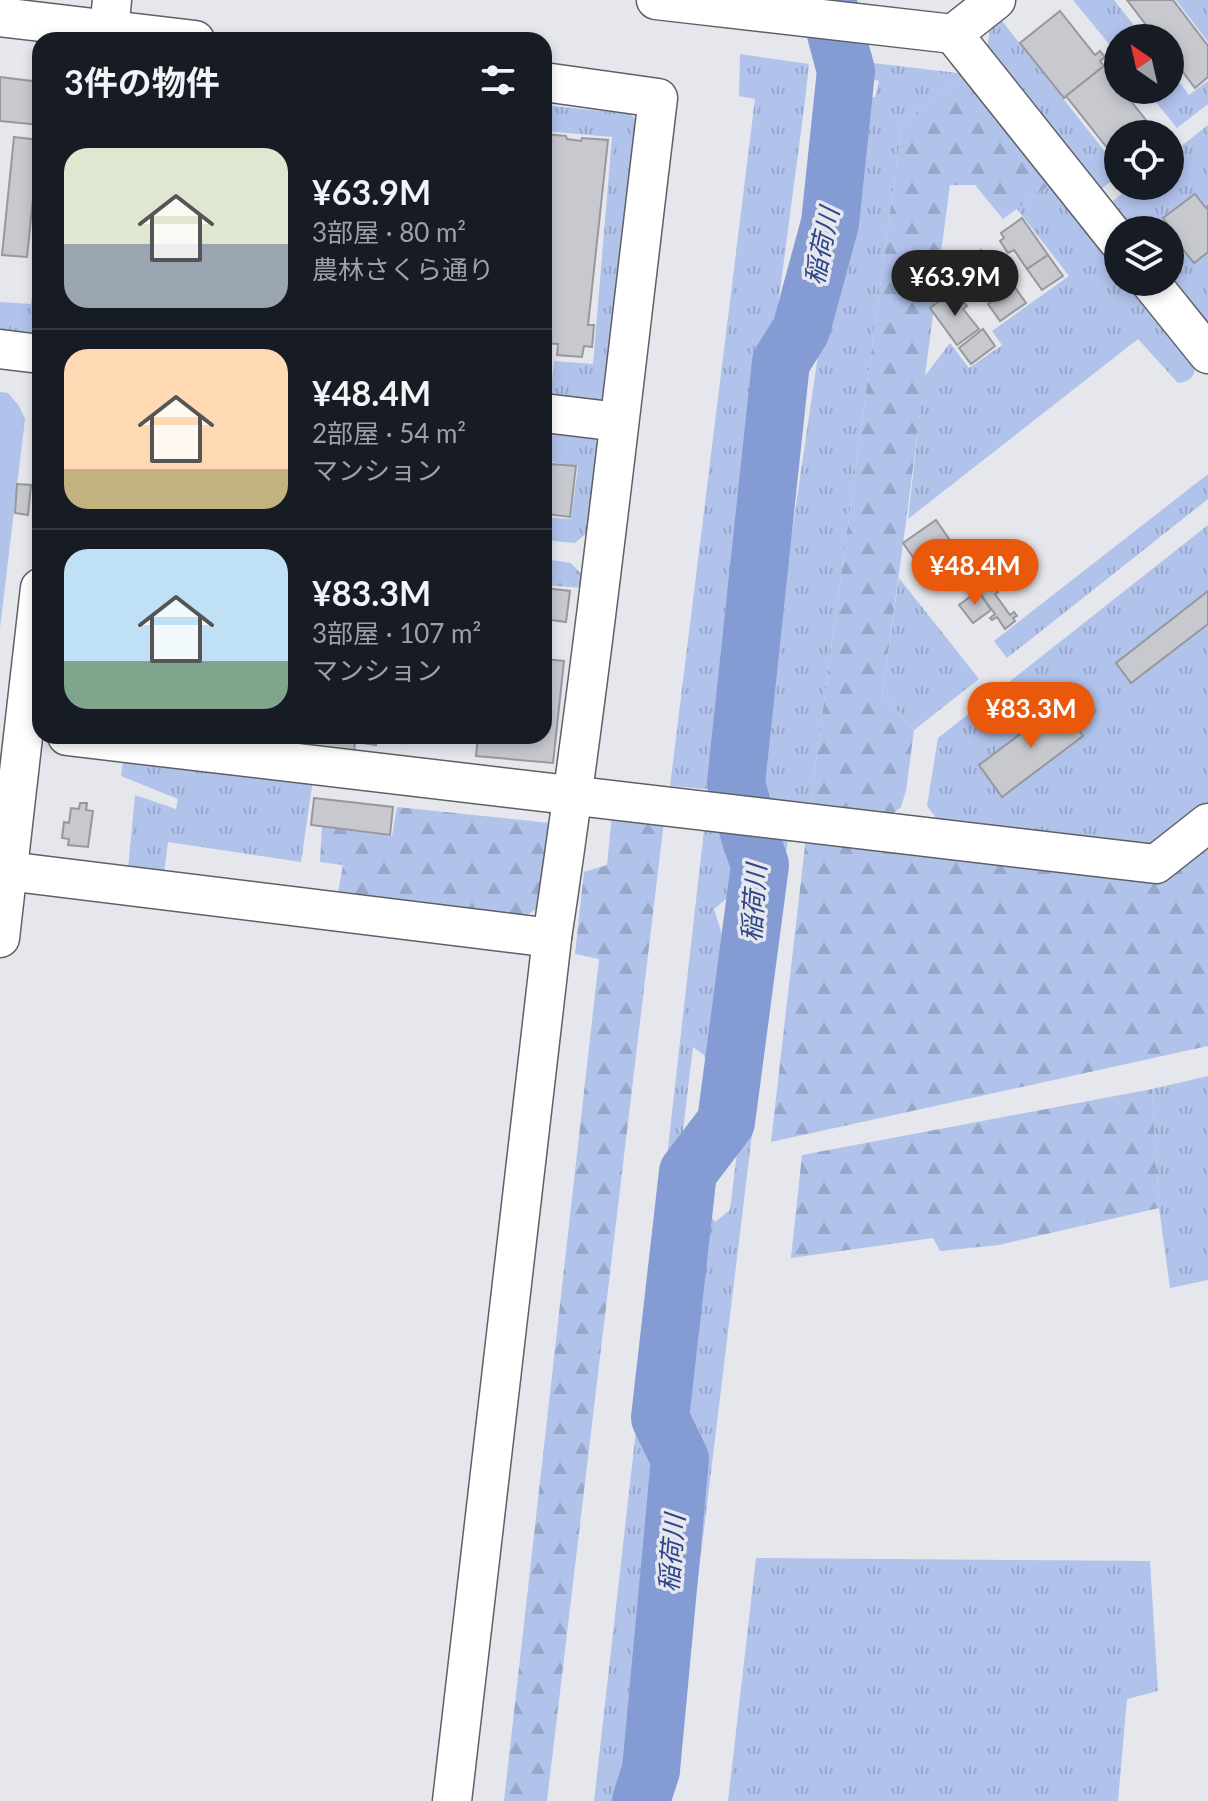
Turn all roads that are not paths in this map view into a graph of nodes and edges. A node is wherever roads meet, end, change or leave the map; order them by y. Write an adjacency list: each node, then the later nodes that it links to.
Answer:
1 (656, 0): 6 (street)
2 (996, 0): 6 (street)
3 (0, 17): 4 (street)
4 (109, 24): 5 (street)
5 (152, 32)
6 (953, 34): 8 (street)
7 (552, 83): 14 (street)
8 (1104, 223)
9 (1161, 296): 12 (street)
10 (0, 349): 11 (street)
11 (32, 353)
12 (1208, 354)
13 (552, 414): 14 (street)
14 (619, 422): 17 (street)
15 (32, 732): 19 (street)
16 (135, 744): 17 (street)
17 (573, 797): 18 (street); 21 (street)
18 (1208, 823)
19 (4, 871): 20 (street); 21 (street)
20 (0, 938)
21 (552, 938): 22 (street)
22 (452, 1801)

